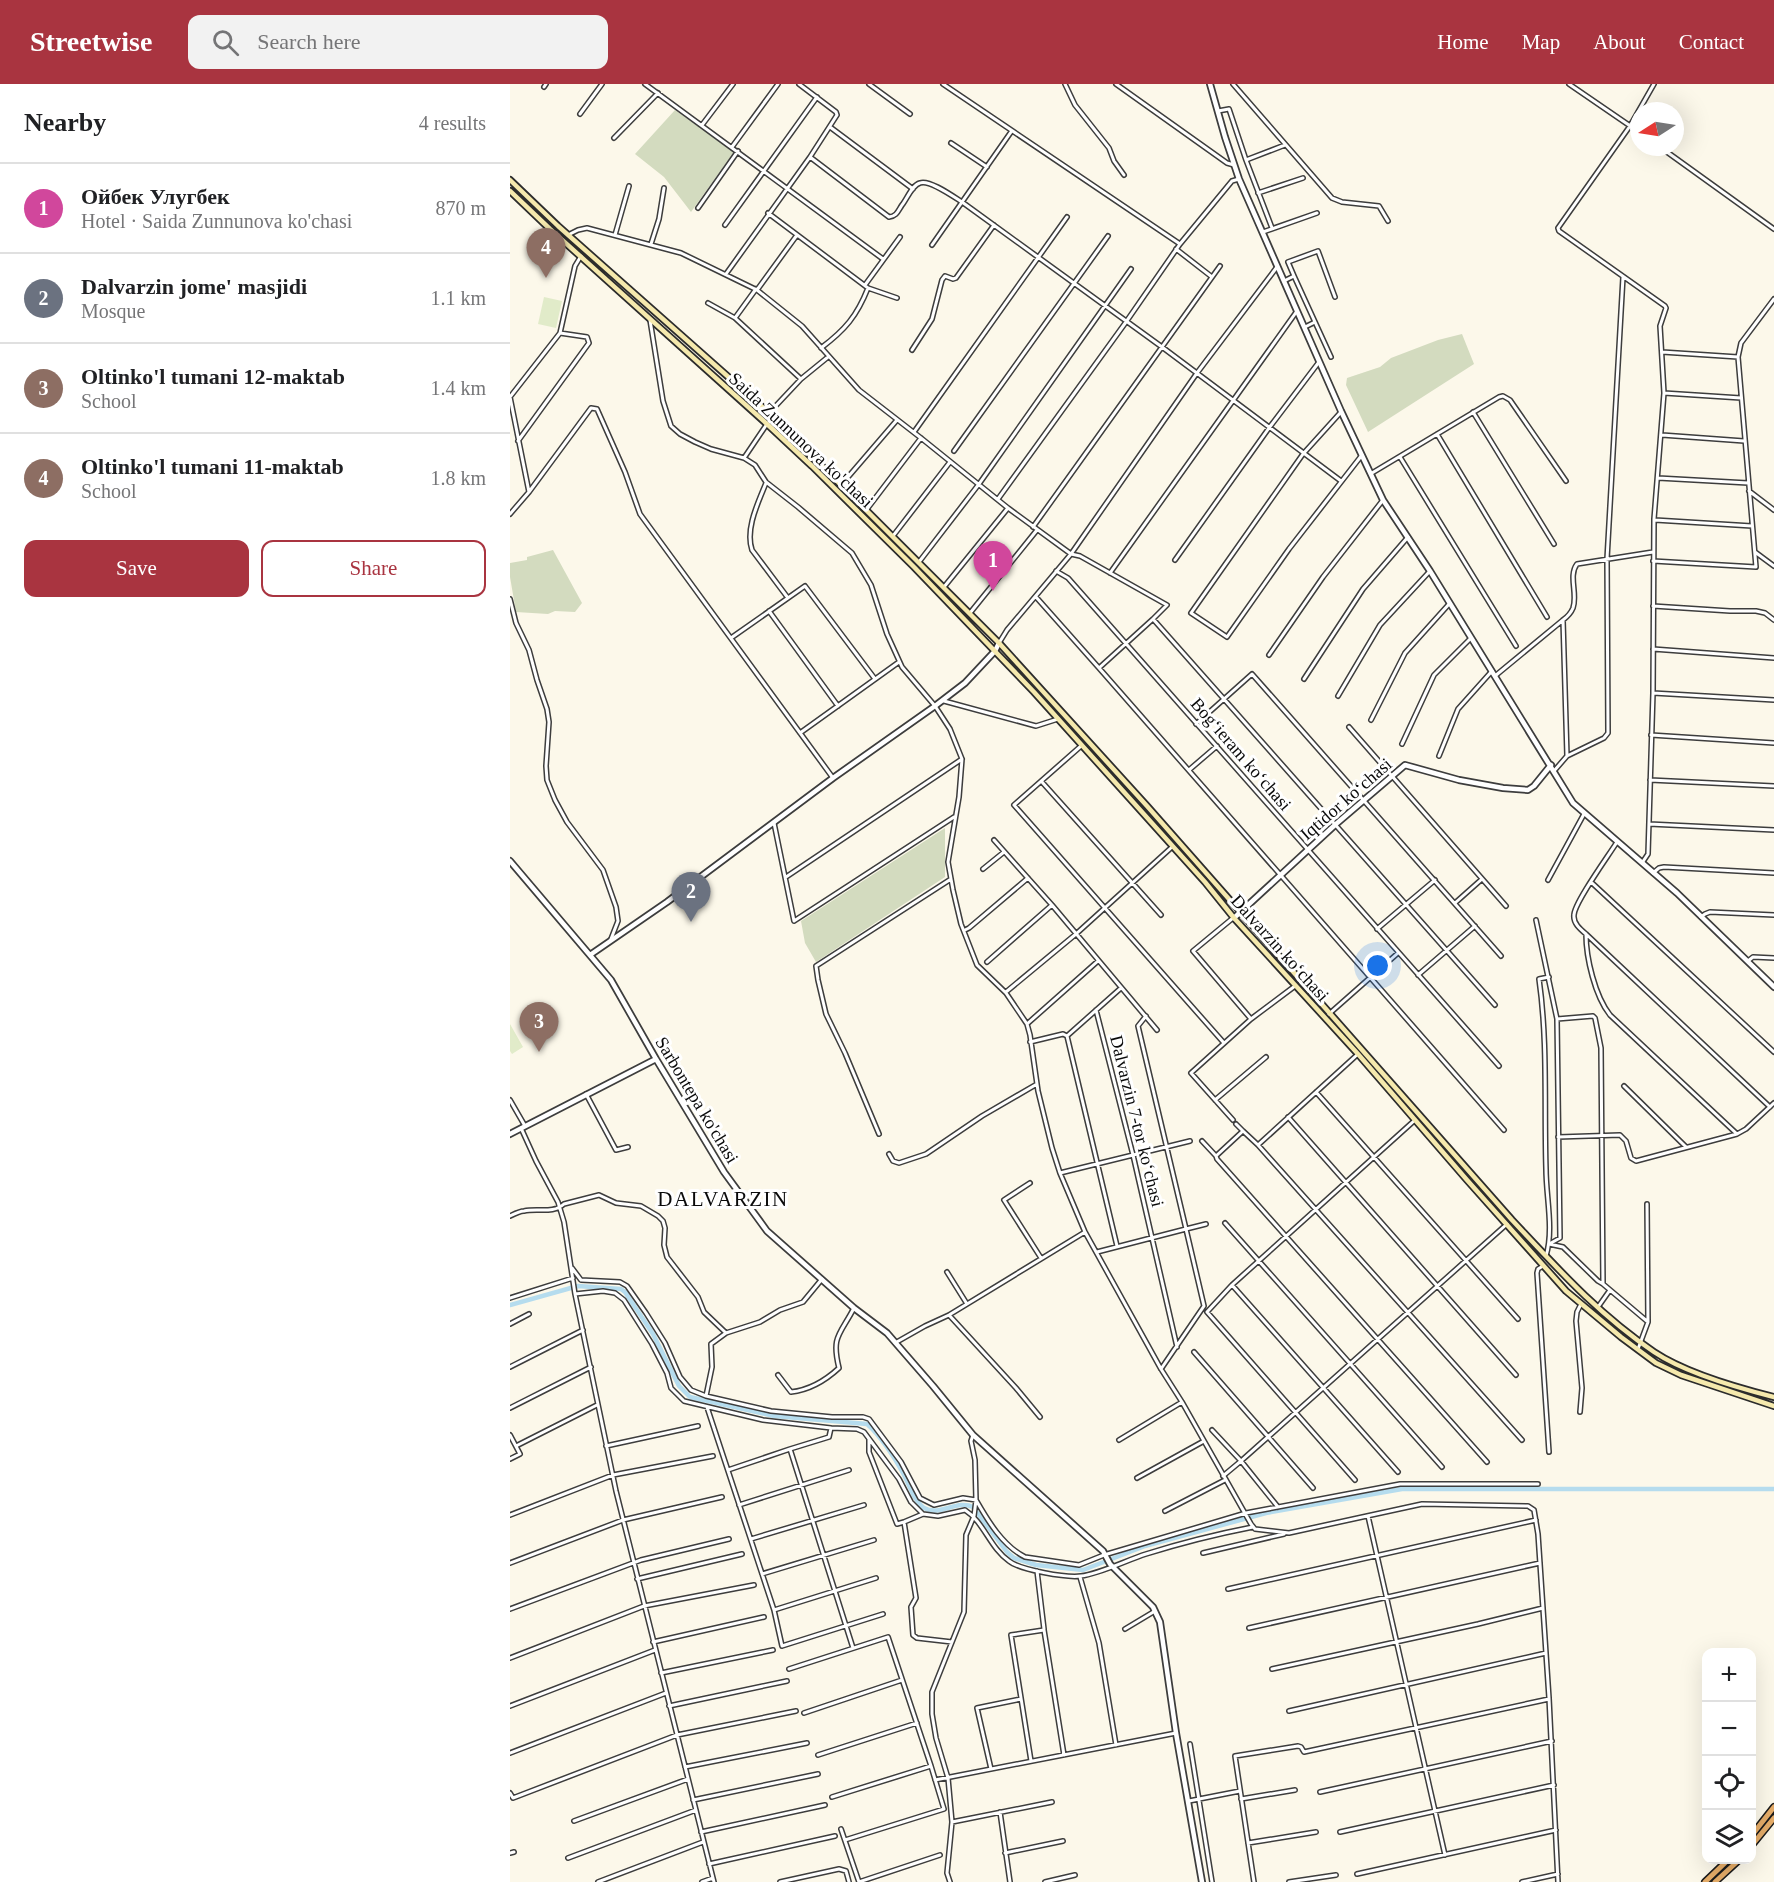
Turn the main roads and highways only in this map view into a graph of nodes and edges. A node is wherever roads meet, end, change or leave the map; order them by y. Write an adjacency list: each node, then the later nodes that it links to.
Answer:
1 (510, 180): 3 (main road, Saida Zunnunova ko'chasi)
2 (510, 191): 4 (main road, Saida Zunnunova ko'chasi)
3 (614, 275): 4 (main road); 5 (main road, Saida Zunnunova ko'chasi)
4 (609, 281): 6 (main road, Saida Zunnunova ko'chasi)
5 (999, 643): 7 (main road, Dalvarzin koʻchasi)
6 (995, 651): 8 (main road, Dalvarzin koʻchasi)
7 (1204, 872): 8 (main road); 9 (main road, Dalvarzin koʻchasi)
8 (1199, 877): 10 (main road, Dalvarzin koʻchasi)
9 (1371, 1059): 10 (main road); 11 (main road, Dalvarzin koʻchasi)
10 (1366, 1065): 12 (main road, Dalvarzin koʻchasi)
11 (1574, 1287): 12 (main road); 13 (main road)
12 (1569, 1293): 14 (main road)
13 (1660, 1355): 14 (main road); 15 (main road)
14 (1656, 1363): 16 (main road)
15 (1774, 1397)
16 (1774, 1406)
17 (1774, 1807): 19 (highway)
18 (1774, 1818): 20 (highway)
19 (1756, 1830)
20 (1756, 1840)
21 (1724, 1864): 23 (highway)
22 (1735, 1864): 24 (highway)
23 (1705, 1882)
24 (1715, 1882)

